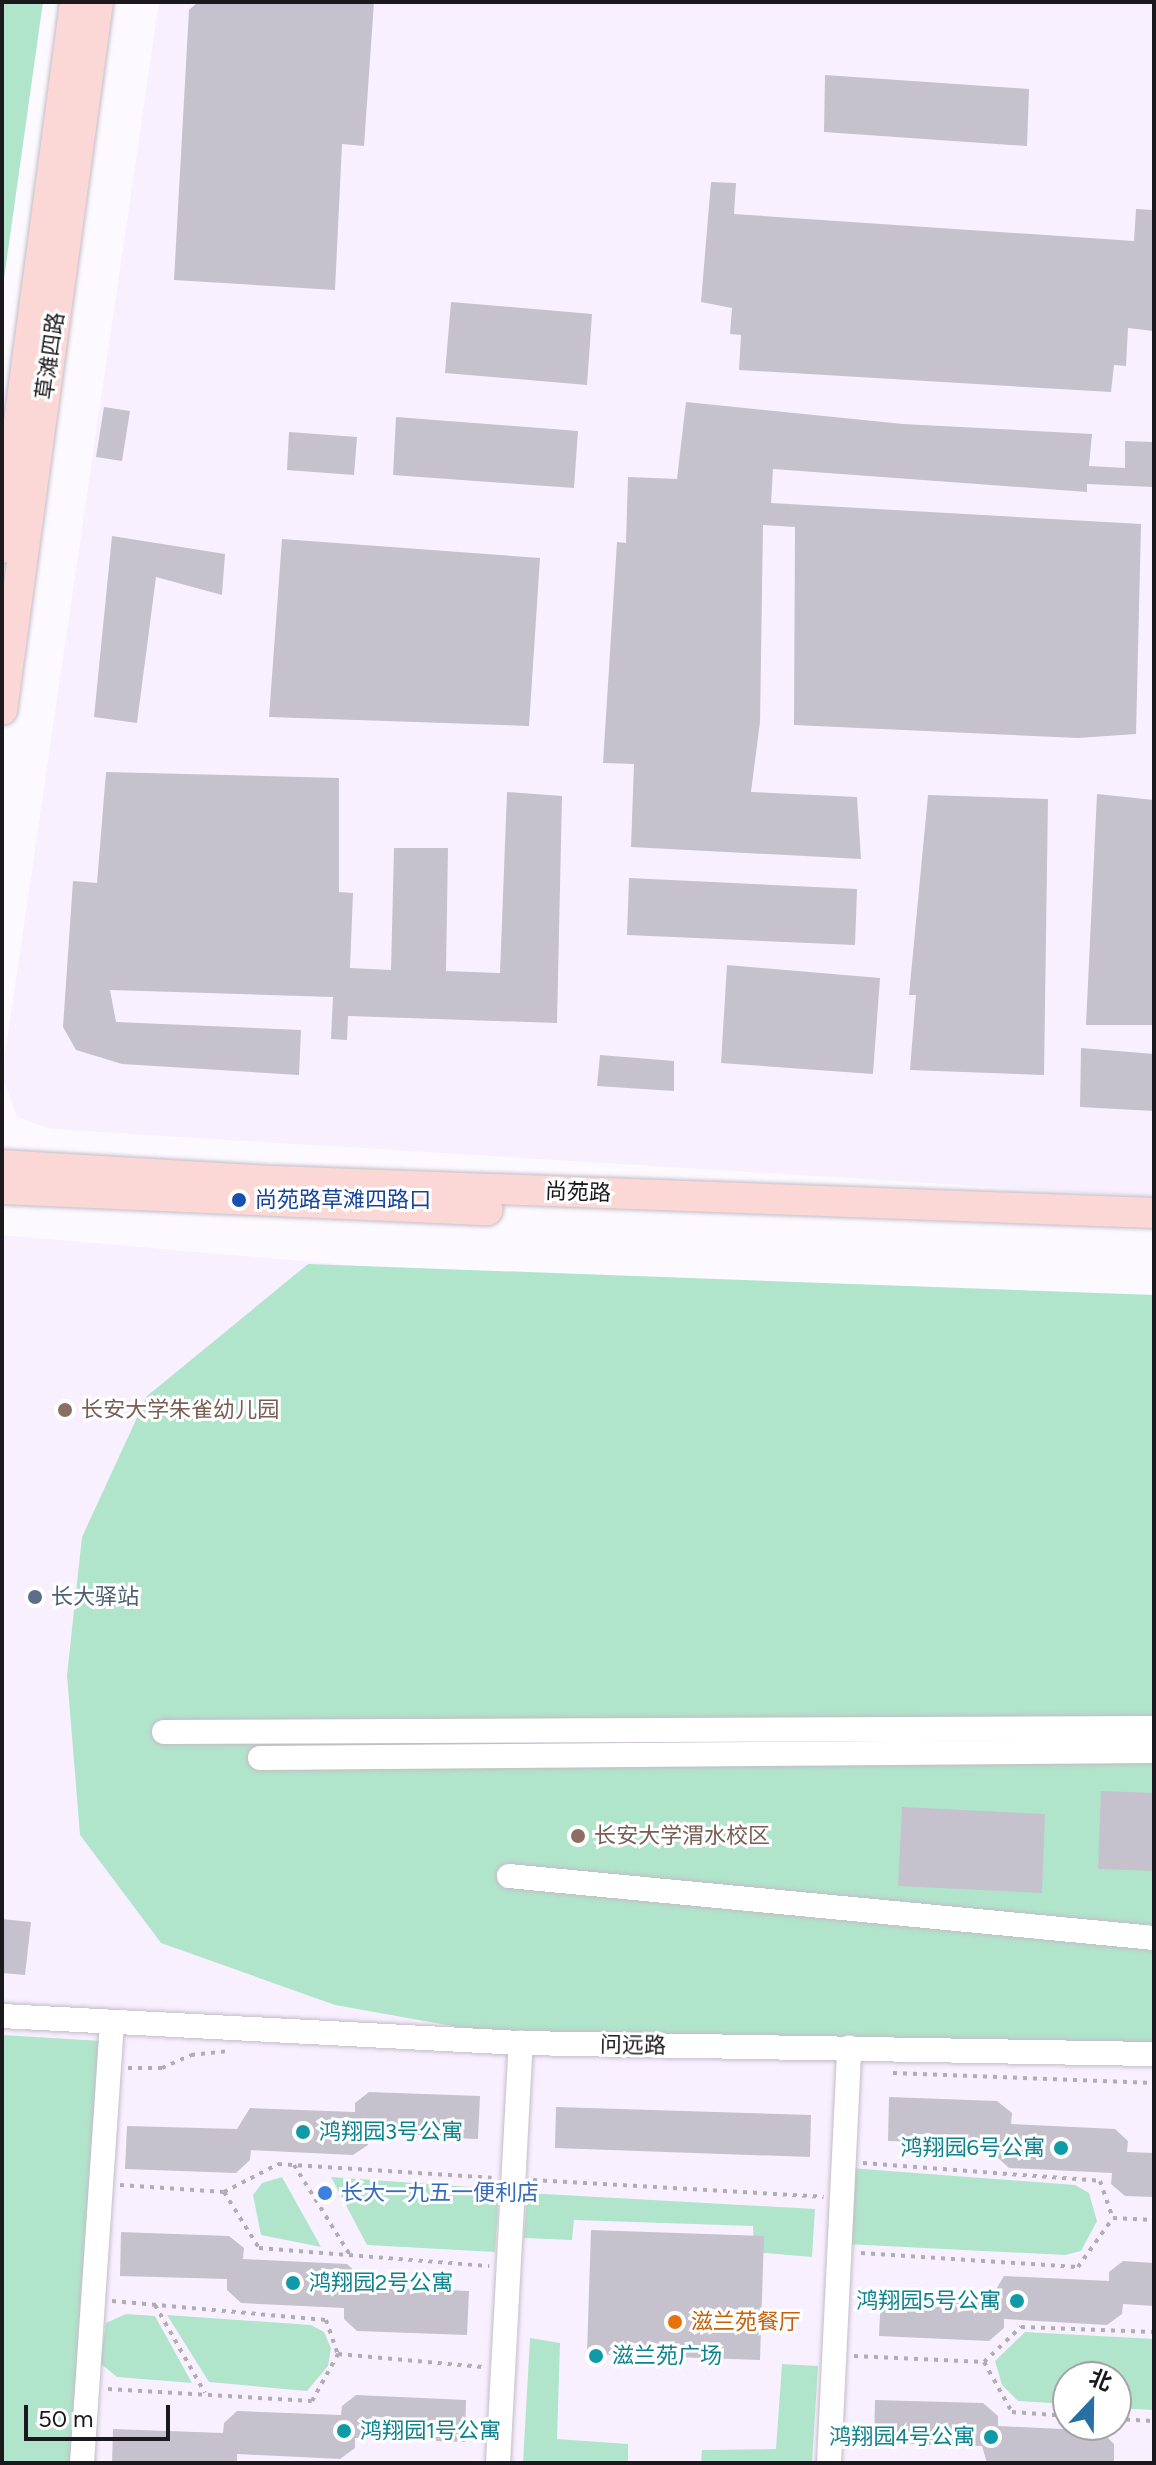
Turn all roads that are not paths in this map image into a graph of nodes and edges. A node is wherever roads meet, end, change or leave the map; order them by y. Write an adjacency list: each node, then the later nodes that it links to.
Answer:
1 (75, 2): 3 (main road, 草滩四路)
2 (98, 2): 4 (main road, 草滩四路)
3 (2, 548)
4 (2, 710)
5 (2, 1165): 7 (main road, 尚苑路)
6 (2, 1189): 8 (main road, 尚苑路)
7 (1154, 1213)
8 (1154, 1232)
9 (1154, 1728): 10 (street)
10 (164, 1732)
11 (1154, 1751): 12 (street)
12 (260, 1758)
13 (509, 1876): 14 (street)
14 (1154, 1938)
15 (2, 2016): 16 (street, 问远路)
16 (112, 2023): 17 (street, 问远路); 20 (street)
17 (521, 2043): 18 (street, 问远路); 21 (street)
18 (849, 2047): 19 (street, 问远路); 22 (street)
19 (1154, 2054)
20 (82, 2463)
21 (498, 2463)
22 (829, 2463)

